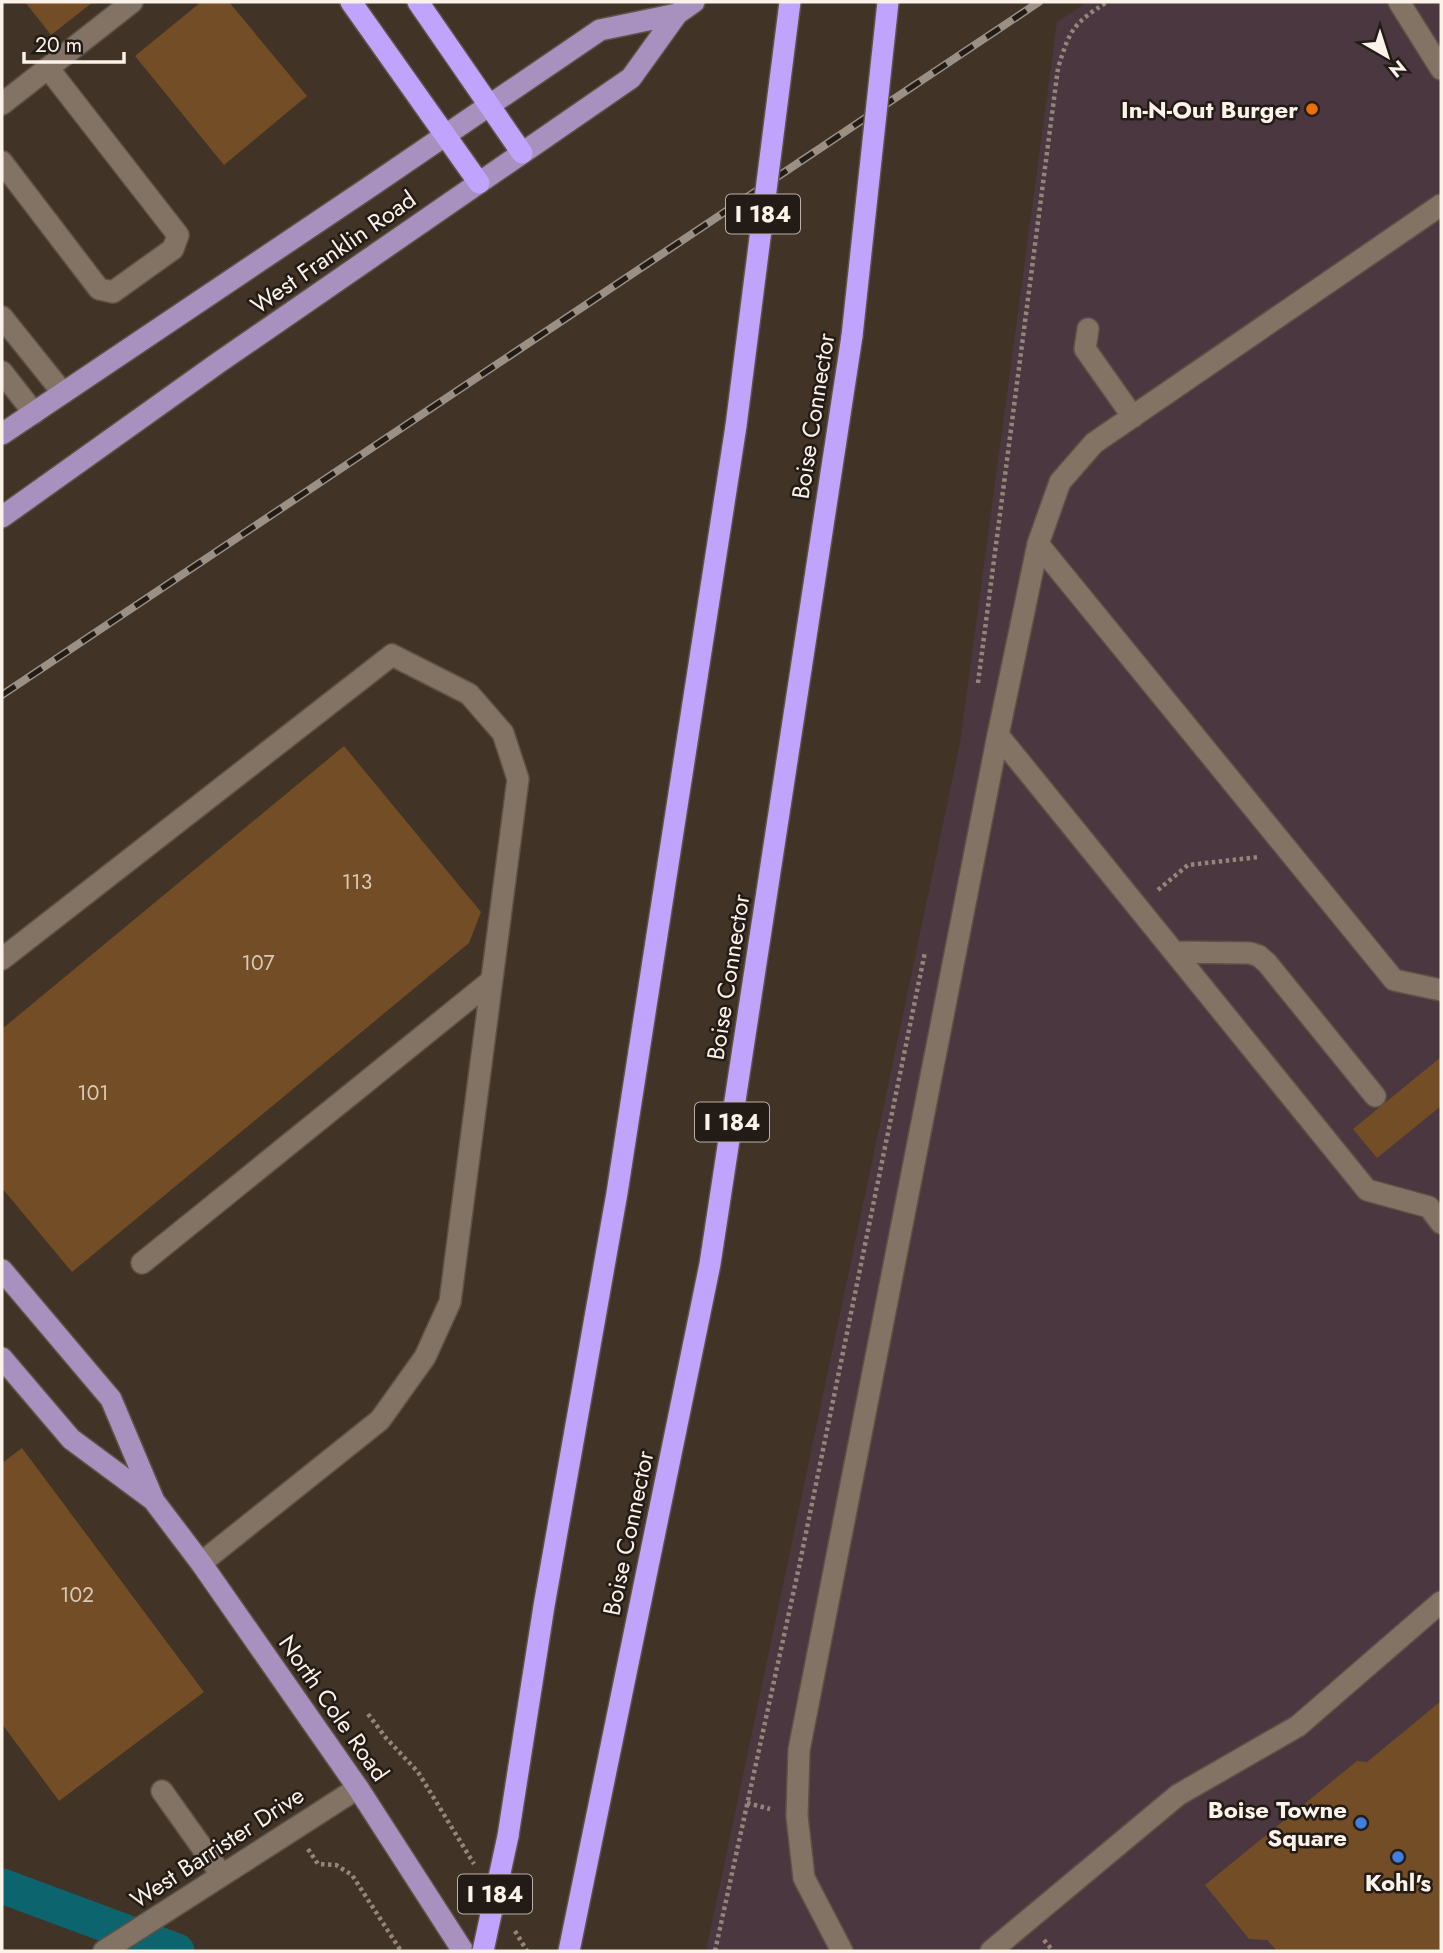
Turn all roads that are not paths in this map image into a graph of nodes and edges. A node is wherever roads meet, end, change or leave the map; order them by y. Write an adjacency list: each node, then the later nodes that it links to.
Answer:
1 (132, 2): 8 (street)
2 (351, 2): 12 (highway)
3 (418, 2): 11 (highway)
4 (790, 2): 44 (highway, I 184, bridge)
5 (888, 2): 45 (highway, Boise Connector / I 184, bridge)
6 (1399, 2): 9 (street)
7 (686, 8): 11 (main road, West Franklin Road); 13 (main road, West Franklin Road)
8 (48, 68): 10 (street); 14 (street)
9 (1441, 69)
10 (2, 104)
11 (489, 105): 12 (main road, West Franklin Road); 13 (highway)
12 (446, 135): 15 (highway); 20 (main road, West Franklin Road)
13 (522, 153): 15 (main road, West Franklin Road)
14 (2, 162)
15 (479, 183): 24 (main road, West Franklin Road)
16 (1441, 205): 22 (street)
17 (2, 317): 20 (street)
18 (1088, 329): 22 (street)
19 (2, 372): 21 (street)
20 (63, 393): 21 (main road, West Franklin Road)
21 (34, 413): 23 (main road, West Franklin Road)
22 (1133, 417): 25 (street)
23 (2, 434)
24 (2, 517)
25 (1038, 544): 26 (street); 30 (street)
26 (998, 734): 27 (street); 46 (street)
27 (1175, 952): 31 (street); 32 (street)
28 (2, 960): 29 (street)
29 (491, 981): 33 (street); 37 (street)
30 (1441, 990)
31 (1375, 1096)
32 (1441, 1223)
33 (142, 1263)
34 (2, 1270): 36 (main road, North Cole Road)
35 (5, 1367): 36 (main road, North Cole Road)
36 (154, 1500): 37 (main road, North Cole Road)
37 (201, 1563): 39 (main road, North Cole Road)
38 (1441, 1602): 47 (street)
39 (358, 1788): 41 (street, West Barrister Drive); 43 (main road, North Cole Road)
40 (162, 1791): 41 (street)
41 (221, 1874): 42 (street, West Barrister Drive)
42 (104, 1951)
43 (463, 1951)
44 (483, 1951)
45 (569, 1951)
46 (842, 1951)
47 (991, 1951)

